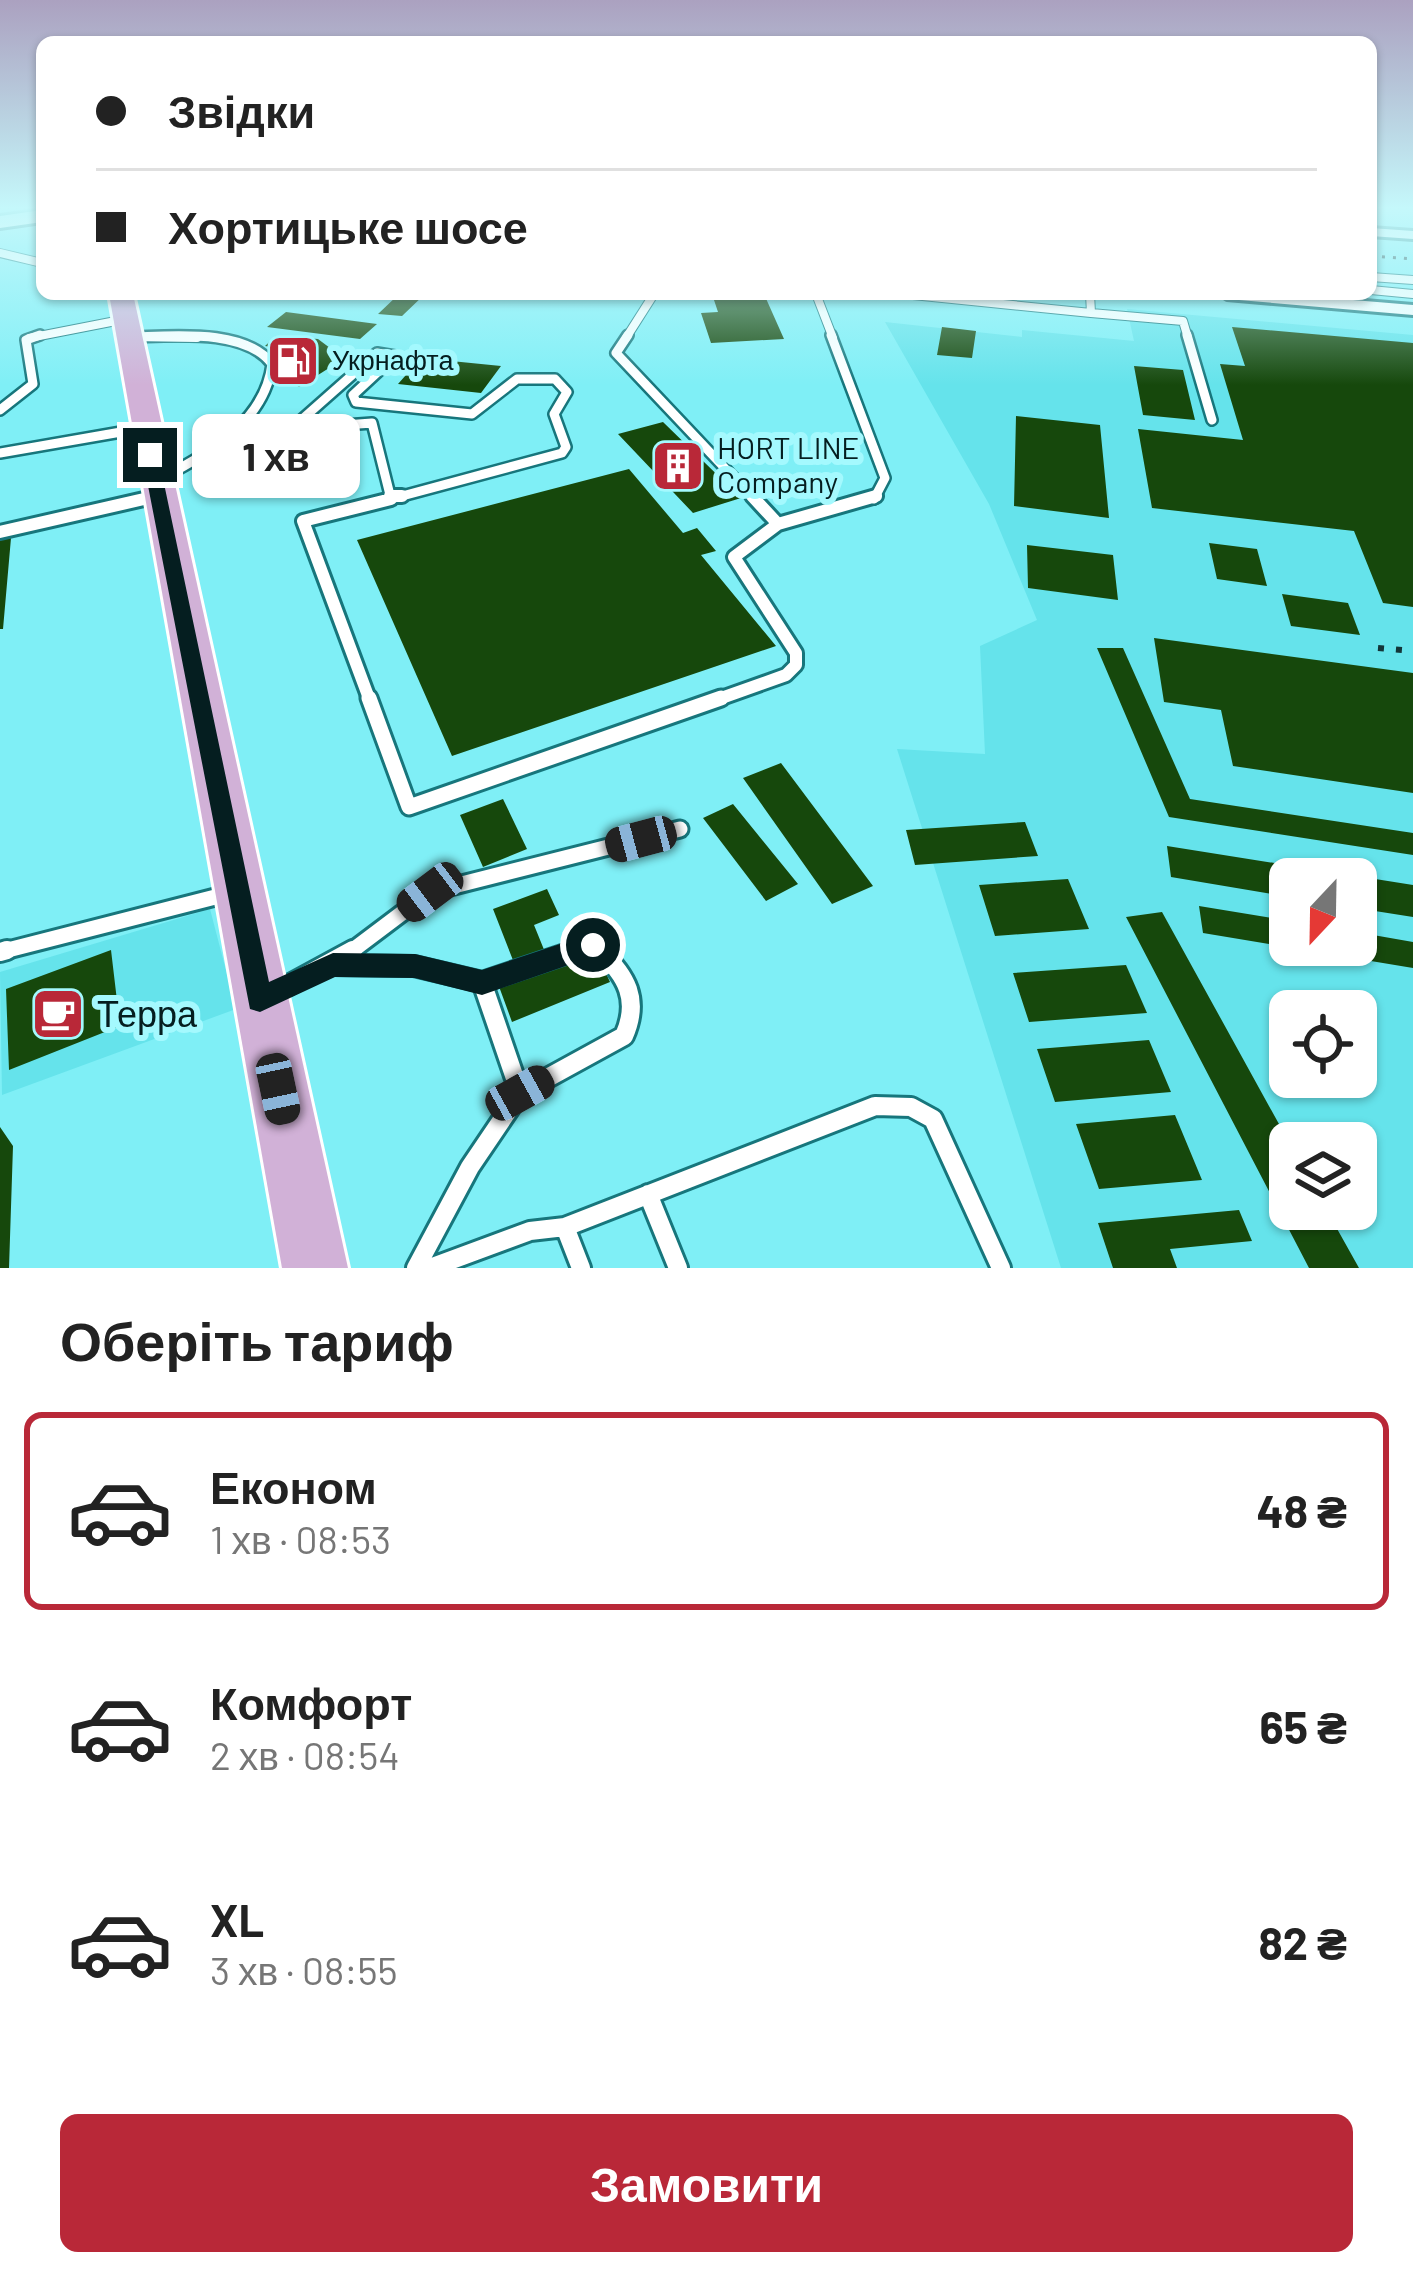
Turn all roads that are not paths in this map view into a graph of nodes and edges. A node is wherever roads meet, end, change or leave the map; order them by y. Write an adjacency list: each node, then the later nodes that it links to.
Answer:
1 (1377, 277): 2 (lane)
2 (1413, 280)
3 (1377, 291): 4 (lane)
4 (1413, 294)
5 (650, 300): 21 (lane)
6 (818, 300): 21 (lane)
7 (962, 300): 11 (lane)
8 (1090, 300): 11 (lane)
9 (1297, 300): 10 (street)
10 (1413, 310)
11 (1091, 313): 14 (lane)
12 (126, 317): 13 (lane); 15 (main road); 17 (lane)
13 (0, 410)
14 (1212, 420)
15 (144, 428): 18 (lane); 19 (main road)
16 (288, 431): 17 (lane); 20 (lane); 20 (lane)
17 (220, 447): 19 (lane)
18 (0, 453)
19 (157, 489): 22 (lane); 24 (main road)
20 (391, 499): 21 (lane)
21 (778, 524)
22 (0, 532)
23 (680, 830): 26 (lane)
24 (240, 891): 25 (lane); 28 (main road)
25 (0, 952)
26 (333, 965): 27 (lane); 28 (lane)
27 (482, 982): 29 (lane); 29 (lane)
28 (260, 1000): 32 (main road)
29 (520, 1093): 33 (lane)
30 (648, 1194): 31 (lane); 36 (lane); 37 (lane)
31 (565, 1227): 34 (lane); 35 (lane)
32 (315, 1268)
33 (416, 1268)
34 (430, 1268)
35 (580, 1268)
36 (678, 1268)
37 (1000, 1268)

